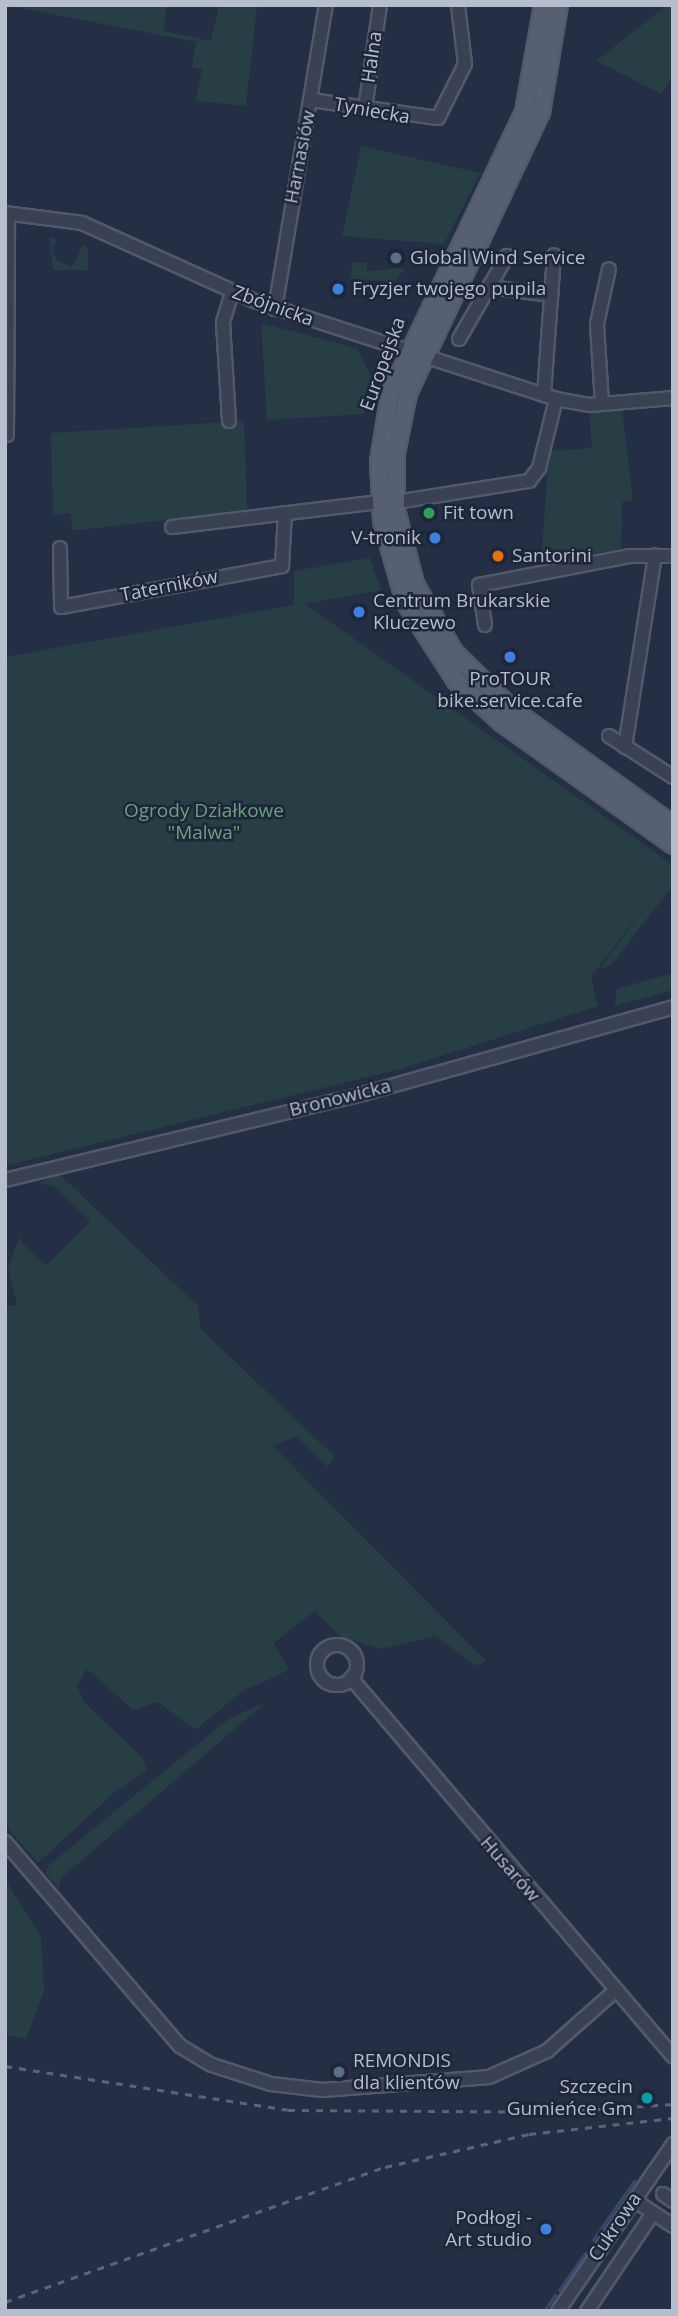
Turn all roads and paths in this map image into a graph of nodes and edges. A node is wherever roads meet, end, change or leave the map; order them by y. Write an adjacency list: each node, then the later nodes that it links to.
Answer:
1 (327, 5): 6 (street, Harnasiów)
2 (380, 5): 7 (street, Halna)
3 (458, 5): 7 (street, Tyniecka)
4 (543, 5): 17 (main road, Europejska)
5 (559, 5): 17 (main road, Europejska)
6 (311, 100): 7 (street, Tyniecka); 15 (street, Harnasiów)
7 (365, 109)
8 (6, 214): 13 (street, Zbójnicka); 22 (street)
9 (507, 256): 12 (street)
10 (554, 256): 14 (street)
11 (609, 269): 20 (street)
12 (489, 287): 14 (street); 16 (street)
13 (232, 293): 15 (street, Zbójnicka); 21 (street)
14 (551, 295): 18 (street)
15 (275, 309): 17 (street, Zbójnicka)
16 (458, 339)
17 (414, 354): 18 (street, Zbójnicka); 23 (main road, Europejska)
18 (550, 397): 20 (street, Zbójnicka); 23 (street)
19 (673, 398): 20 (street, Zbójnicka)
20 (602, 399)
21 (229, 421)
22 (7, 435)
23 (387, 502): 24 (street); 33 (main road, Europejska); 34 (main road, Europejska)
24 (285, 513): 25 (street); 26 (street, Taterników)
25 (172, 527)
26 (60, 548)
27 (655, 555): 28 (street); 29 (street); 31 (street)
28 (673, 556)
29 (485, 625)
30 (608, 736): 31 (street)
31 (625, 747): 32 (street)
32 (673, 777)
33 (673, 825)
34 (673, 845)
35 (673, 1007): 36 (street, Bronowicka)
36 (5, 1180)
37 (351, 1678): 39 (street, Husarów)
38 (5, 1842): 39 (street)
39 (615, 1991): 40 (street, Husarów)
40 (673, 2057)
41 (673, 2144): 42 (street, Cukrowa)
42 (634, 2200): 43 (street); 45 (street, Cukrowa)
43 (653, 2213): 44 (street); 46 (street)
44 (673, 2227)
45 (558, 2311)
46 (587, 2311)

